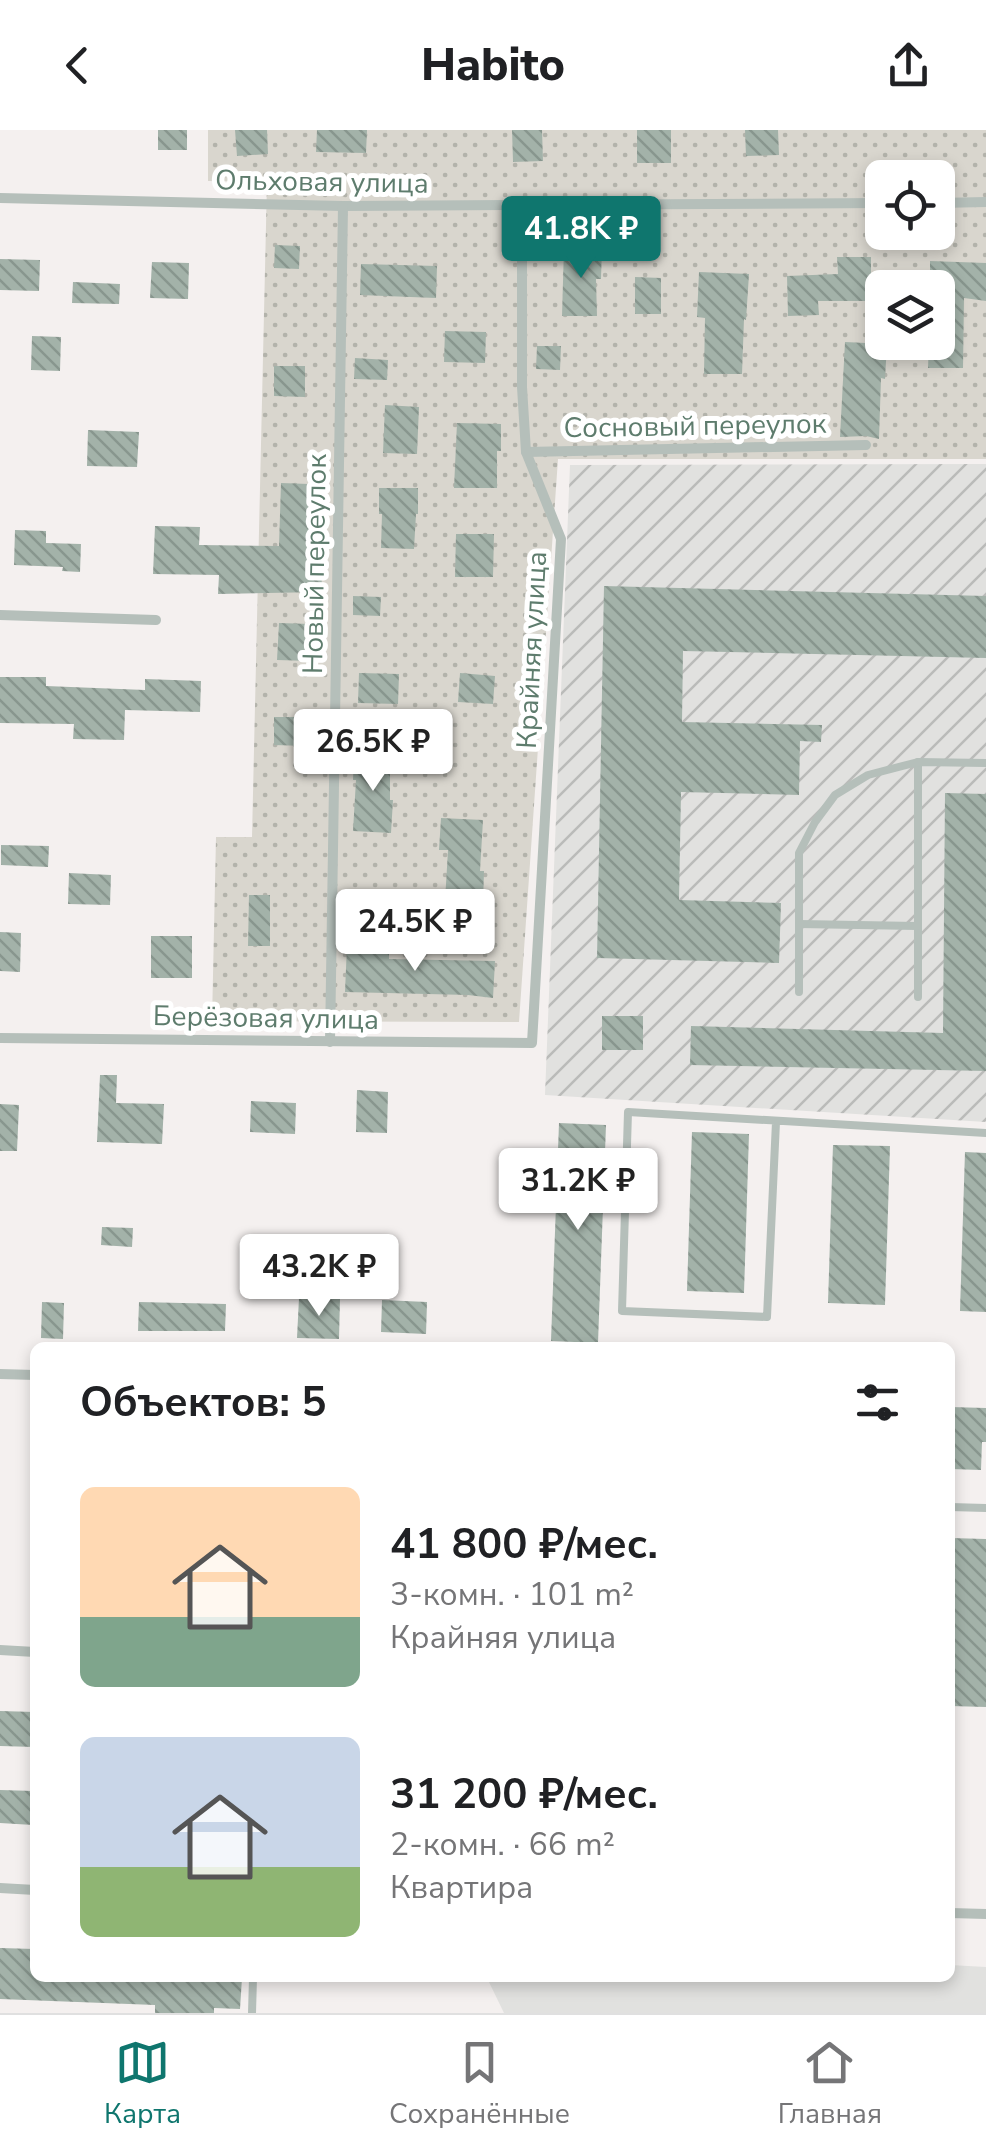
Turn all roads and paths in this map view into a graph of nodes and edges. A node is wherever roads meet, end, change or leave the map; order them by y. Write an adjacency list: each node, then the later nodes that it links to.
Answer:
1 (0, 198): 5 (street, Ольховая улица)
2 (955, 202): 3 (street)
3 (986, 202)
4 (865, 203): 6 (street, Ольховая улица)
5 (344, 206): 6 (street, Ольховая улица); 18 (street, Новый переулок)
6 (522, 206): 8 (street, Крайняя улица)
7 (866, 445): 8 (street, Сосновый переулок)
8 (526, 452): 19 (street, Крайняя улица)
9 (0, 615): 10 (street)
10 (156, 620)
11 (918, 762): 12 (lane); 13 (lane); 14 (lane)
12 (986, 763)
13 (799, 924): 14 (lane); 15 (lane)
14 (917, 926): 16 (lane)
15 (799, 992)
16 (918, 997)
17 (0, 1038): 18 (street, Берёзовая улица)
18 (330, 1042): 19 (street, Берёзовая улица)
19 (532, 1043)
20 (776, 1122): 20 (lane); 21 (lane)
21 (986, 1133)
22 (0, 1374): 23 (street)
23 (30, 1374)
24 (955, 1507): 25 (lane)
25 (986, 1508)
26 (0, 1650): 27 (street)
27 (30, 1652)
28 (0, 1888): 29 (street)
29 (30, 1890)
30 (955, 1913): 31 (street)
31 (986, 1914)
32 (253, 1982): 33 (lane)
33 (252, 2013)

